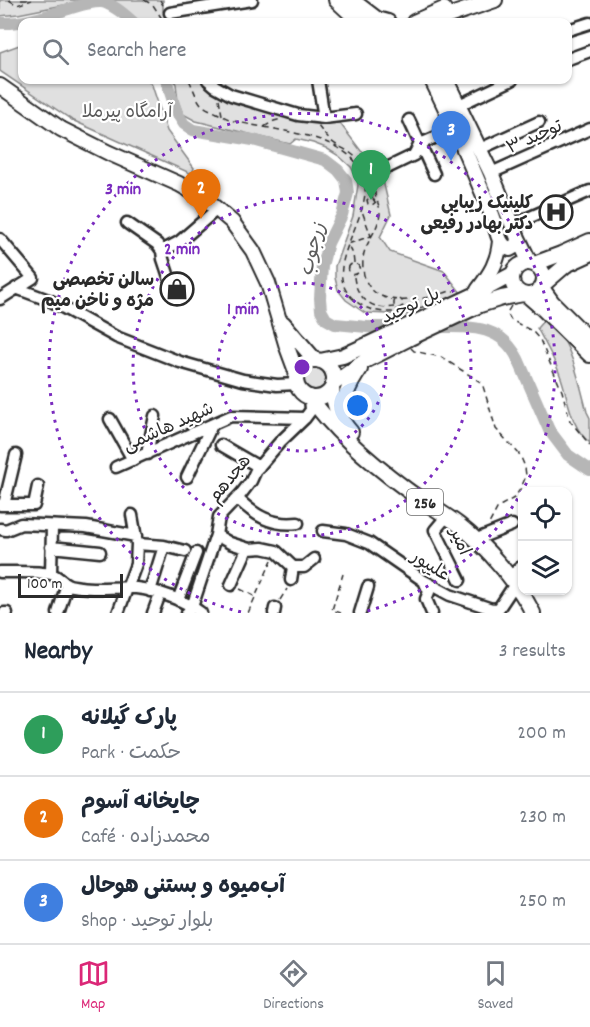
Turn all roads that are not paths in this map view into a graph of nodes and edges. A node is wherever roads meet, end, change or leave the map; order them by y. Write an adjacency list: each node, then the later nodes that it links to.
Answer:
1 (252, 0): 6 (street)
2 (336, 0): 7 (main road)
3 (352, 0): 8 (main road)
4 (469, 0): 9 (main road)
5 (495, 0): 10 (main road)
6 (167, 18)
7 (358, 18)
8 (376, 18)
9 (422, 18)
10 (443, 18)
11 (590, 23): 12 (street)
12 (572, 28)
13 (590, 51): 14 (street)
14 (572, 57)
15 (213, 84): 24 (street)
16 (318, 84): 24 (street)
17 (434, 84): 26 (main road)
18 (448, 84): 21 (main road)
19 (504, 84): 21 (street)
20 (0, 86): 34 (main road, 256)
21 (459, 105): 29 (main road)
22 (356, 114): 24 (street)
23 (409, 120): 28 (street)
24 (320, 122)
25 (539, 122): 29 (street)
26 (455, 129): 28 (street); 39 (main road)
27 (590, 129): 31 (street, توحید ۳)
28 (420, 144): 30 (street); 32 (street)
29 (480, 149): 31 (main road)
30 (389, 167)
31 (491, 172): 36 (main road)
32 (434, 174)
33 (590, 190): 36 (street)
34 (217, 209): 40 (street); 51 (main road, 256)
35 (127, 222): 40 (street)
36 (515, 232): 39 (main road); 42 (main road)
37 (0, 239): 45 (street)
38 (590, 241): 42 (main road)
39 (501, 242): 47 (main road)
40 (162, 251): 46 (street)
41 (590, 254): 44 (main road)
42 (532, 263): 43 (main road); 44 (main road)
43 (513, 274): 47 (main road, پل توحید); 48 (main road)
44 (543, 286): 48 (main road); 50 (main road)
45 (16, 288): 49 (street); 57 (street)
46 (173, 289)
47 (474, 295): 54 (main road, پل توحید)
48 (525, 295): 50 (main road); 56 (main road, پل توحید)
49 (0, 299)
50 (548, 305): 52 (main road); 53 (main road)
51 (279, 319): 55 (main road); 57 (main road, 256)
52 (587, 333)
53 (590, 355)
54 (343, 356): 55 (main road, پل توحید); 56 (main road)
55 (318, 360): 57 (main road); 58 (main road, 256)
56 (359, 365): 58 (main road, پل توحید); 63 (main road)
57 (297, 379): 59 (main road, 256)
58 (333, 386): 59 (main road); 63 (main road, 256)
59 (310, 397): 61 (street); 76 (main road, 256)
60 (155, 416): 66 (street)
61 (305, 418): 64 (street, شهید هاشمی); 70 (street, هجدهم)
62 (110, 419): 68 (street)
63 (342, 422): 83 (main road, 256)
64 (212, 425): 66 (street, شهید هاشمی); 71 (street)
65 (221, 445): 70 (street)
66 (147, 454): 68 (street, شهید هاشمی)
67 (16, 455): 74 (street)
68 (133, 460): 69 (street, شهید هاشمی)
69 (116, 467)
70 (259, 467): 73 (street, هجدهم)
71 (187, 477)
72 (38, 486): 74 (street)
73 (237, 498): 77 (street); 82 (street, هجدهم)
74 (2, 505)
75 (132, 515): 84 (street)
76 (446, 517): 93 (main road, 256); 96 (street, امیر)
77 (298, 524)
78 (52, 525): 80 (street); 84 (street); 86 (street)
79 (512, 525): 83 (street)
80 (0, 529)
81 (323, 531): 97 (street, علیپور)
82 (216, 535): 87 (street); 107 (street, هجدهم)
83 (482, 537): 94 (main road, 256)
84 (136, 540): 85 (street); 102 (street)
85 (164, 546): 103 (street); 106 (street)
86 (51, 547): 88 (street); 92 (street)
87 (247, 549): 90 (street); 100 (street)
88 (100, 552)
89 (314, 560): 90 (street)
90 (293, 567): 95 (street)
91 (0, 572): 92 (street)
92 (51, 574): 99 (street)
93 (518, 578)
94 (518, 578)
95 (291, 580)
96 (460, 580)
97 (424, 581): 98 (street, علیپور); 112 (street)
98 (518, 583)
99 (67, 584): 102 (street); 108 (street)
100 (231, 585)
101 (368, 587): 111 (street)
102 (127, 588): 103 (street); 109 (street)
103 (155, 592): 106 (street); 110 (street)
104 (526, 595): 113 (main road, 256)
105 (529, 595): 114 (main road, 256)
106 (178, 600): 107 (street)
107 (193, 611)
108 (58, 613)
109 (118, 613)
110 (153, 613)
111 (360, 613)
112 (432, 613)
113 (533, 613)
114 (539, 613)

